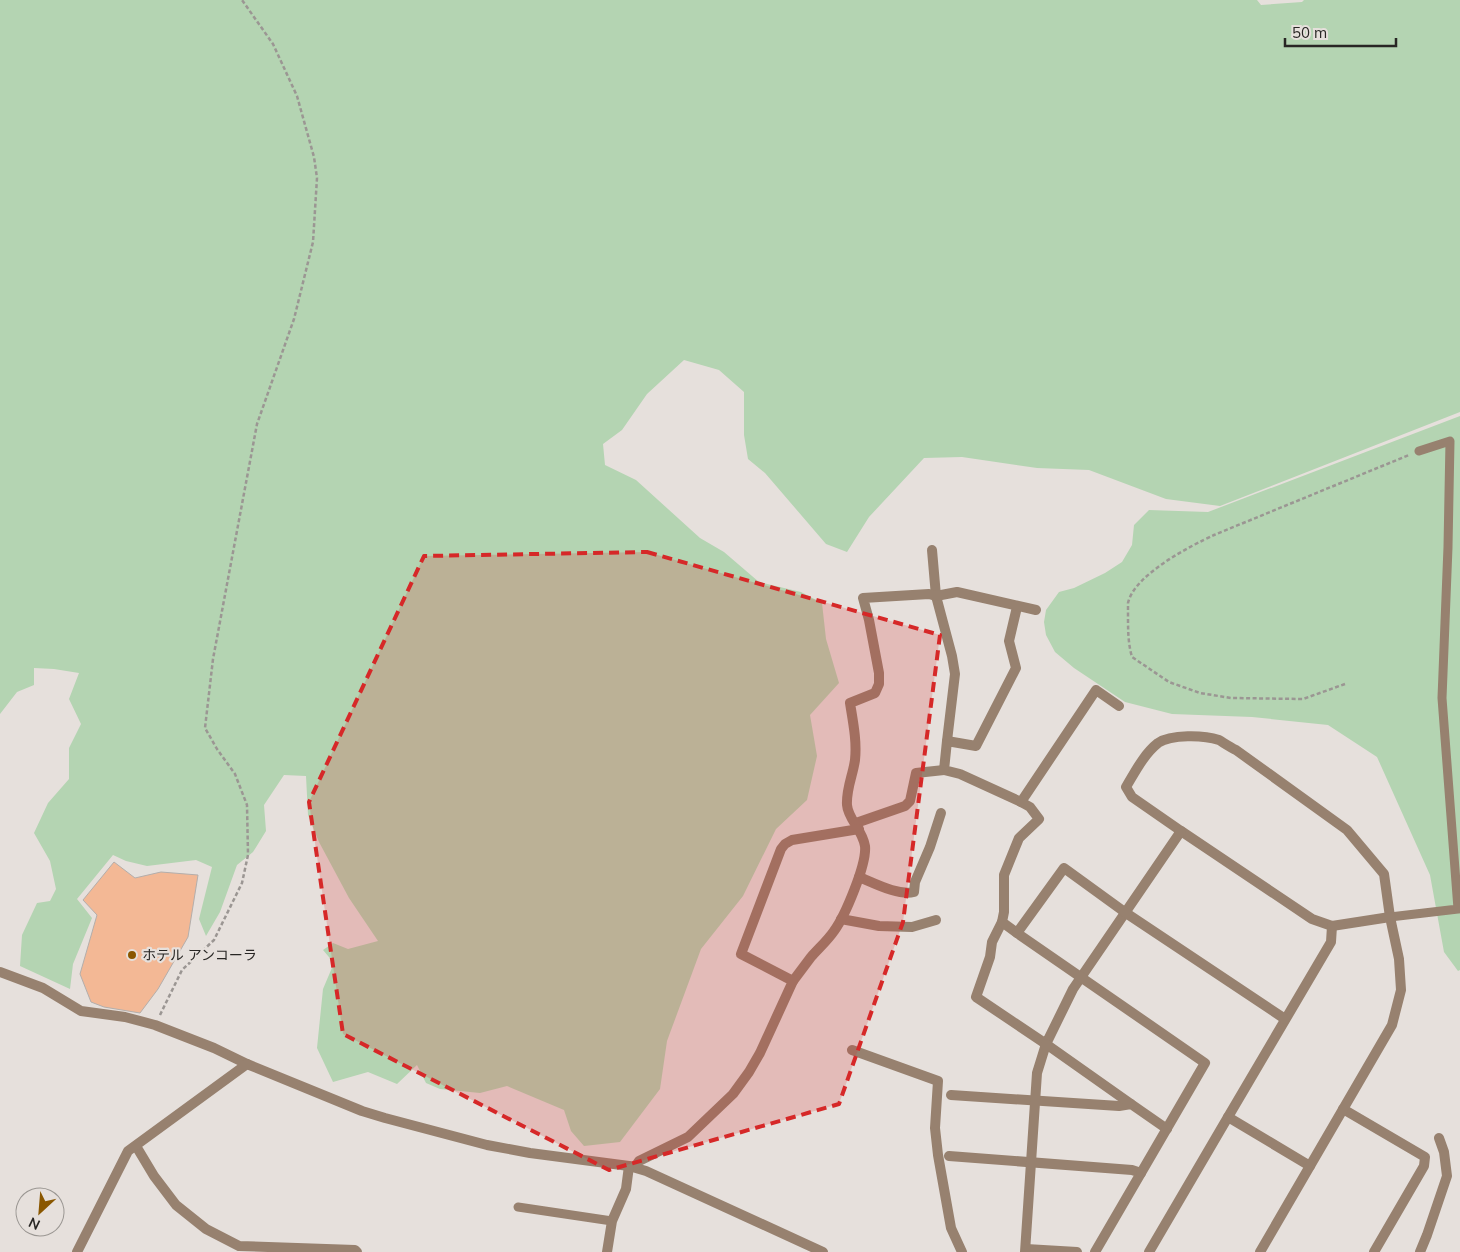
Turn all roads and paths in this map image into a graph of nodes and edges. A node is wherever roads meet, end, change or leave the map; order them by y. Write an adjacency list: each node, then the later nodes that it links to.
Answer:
1 (242, 0): 27 (path)
2 (1419, 451): 7 (path); 17 (lane)
3 (932, 550): 4 (street)
4 (936, 596): 5 (street); 9 (street); 13 (street)
5 (1018, 607): 6 (street); 9 (street)
6 (1036, 610)
7 (1345, 684)
8 (1119, 706): 11 (street)
9 (947, 742): 10 (street)
10 (944, 770): 11 (street); 13 (street)
11 (1021, 802): 20 (street)
12 (941, 812): 15 (street)
13 (858, 826): 15 (street); 25 (street)
14 (1181, 830): 16 (street); 17 (street); 21 (street)
15 (859, 877): 18 (street)
16 (1126, 912): 22 (street); 24 (street); 26 (street)
17 (1390, 917): 21 (street); 34 (street)
18 (841, 919): 19 (street); 25 (street)
19 (936, 920)
20 (1002, 922): 22 (street); 28 (street)
21 (1332, 926): 26 (street)
22 (1018, 933): 24 (street)
23 (0, 972): 27 (street)
24 (1081, 978): 28 (street); 36 (street)
25 (793, 981): 41 (street)
26 (1285, 1019): 35 (street)
27 (155, 1025): 30 (street)
28 (1046, 1044): 32 (street); 33 (street)
29 (852, 1050): 51 (street)
30 (247, 1064): 38 (street); 41 (street)
31 (951, 1095): 32 (street)
32 (1035, 1100): 33 (street); 40 (street)
33 (1131, 1104): 36 (street)
34 (1343, 1108): 42 (street); 56 (street)
35 (1228, 1117): 42 (street); 54 (street)
36 (1166, 1129): 43 (street)
37 (1439, 1138): 57 (street)
38 (136, 1146): 47 (street); 48 (street)
39 (949, 1156): 40 (street)
40 (1031, 1163): 43 (street); 46 (street)
41 (632, 1166): 45 (street); 50 (street)
42 (1310, 1166): 55 (street)
43 (1141, 1173): 53 (street)
44 (518, 1207): 45 (lane)
45 (612, 1222): 49 (street)
46 (1026, 1251): 52 (street)
47 (77, 1252)
48 (357, 1252)
49 (607, 1252)
50 (823, 1252)
51 (962, 1252)
52 (1077, 1252)
53 (1095, 1252)
54 (1149, 1252)
55 (1260, 1252)
56 (1374, 1252)
57 (1420, 1252)

